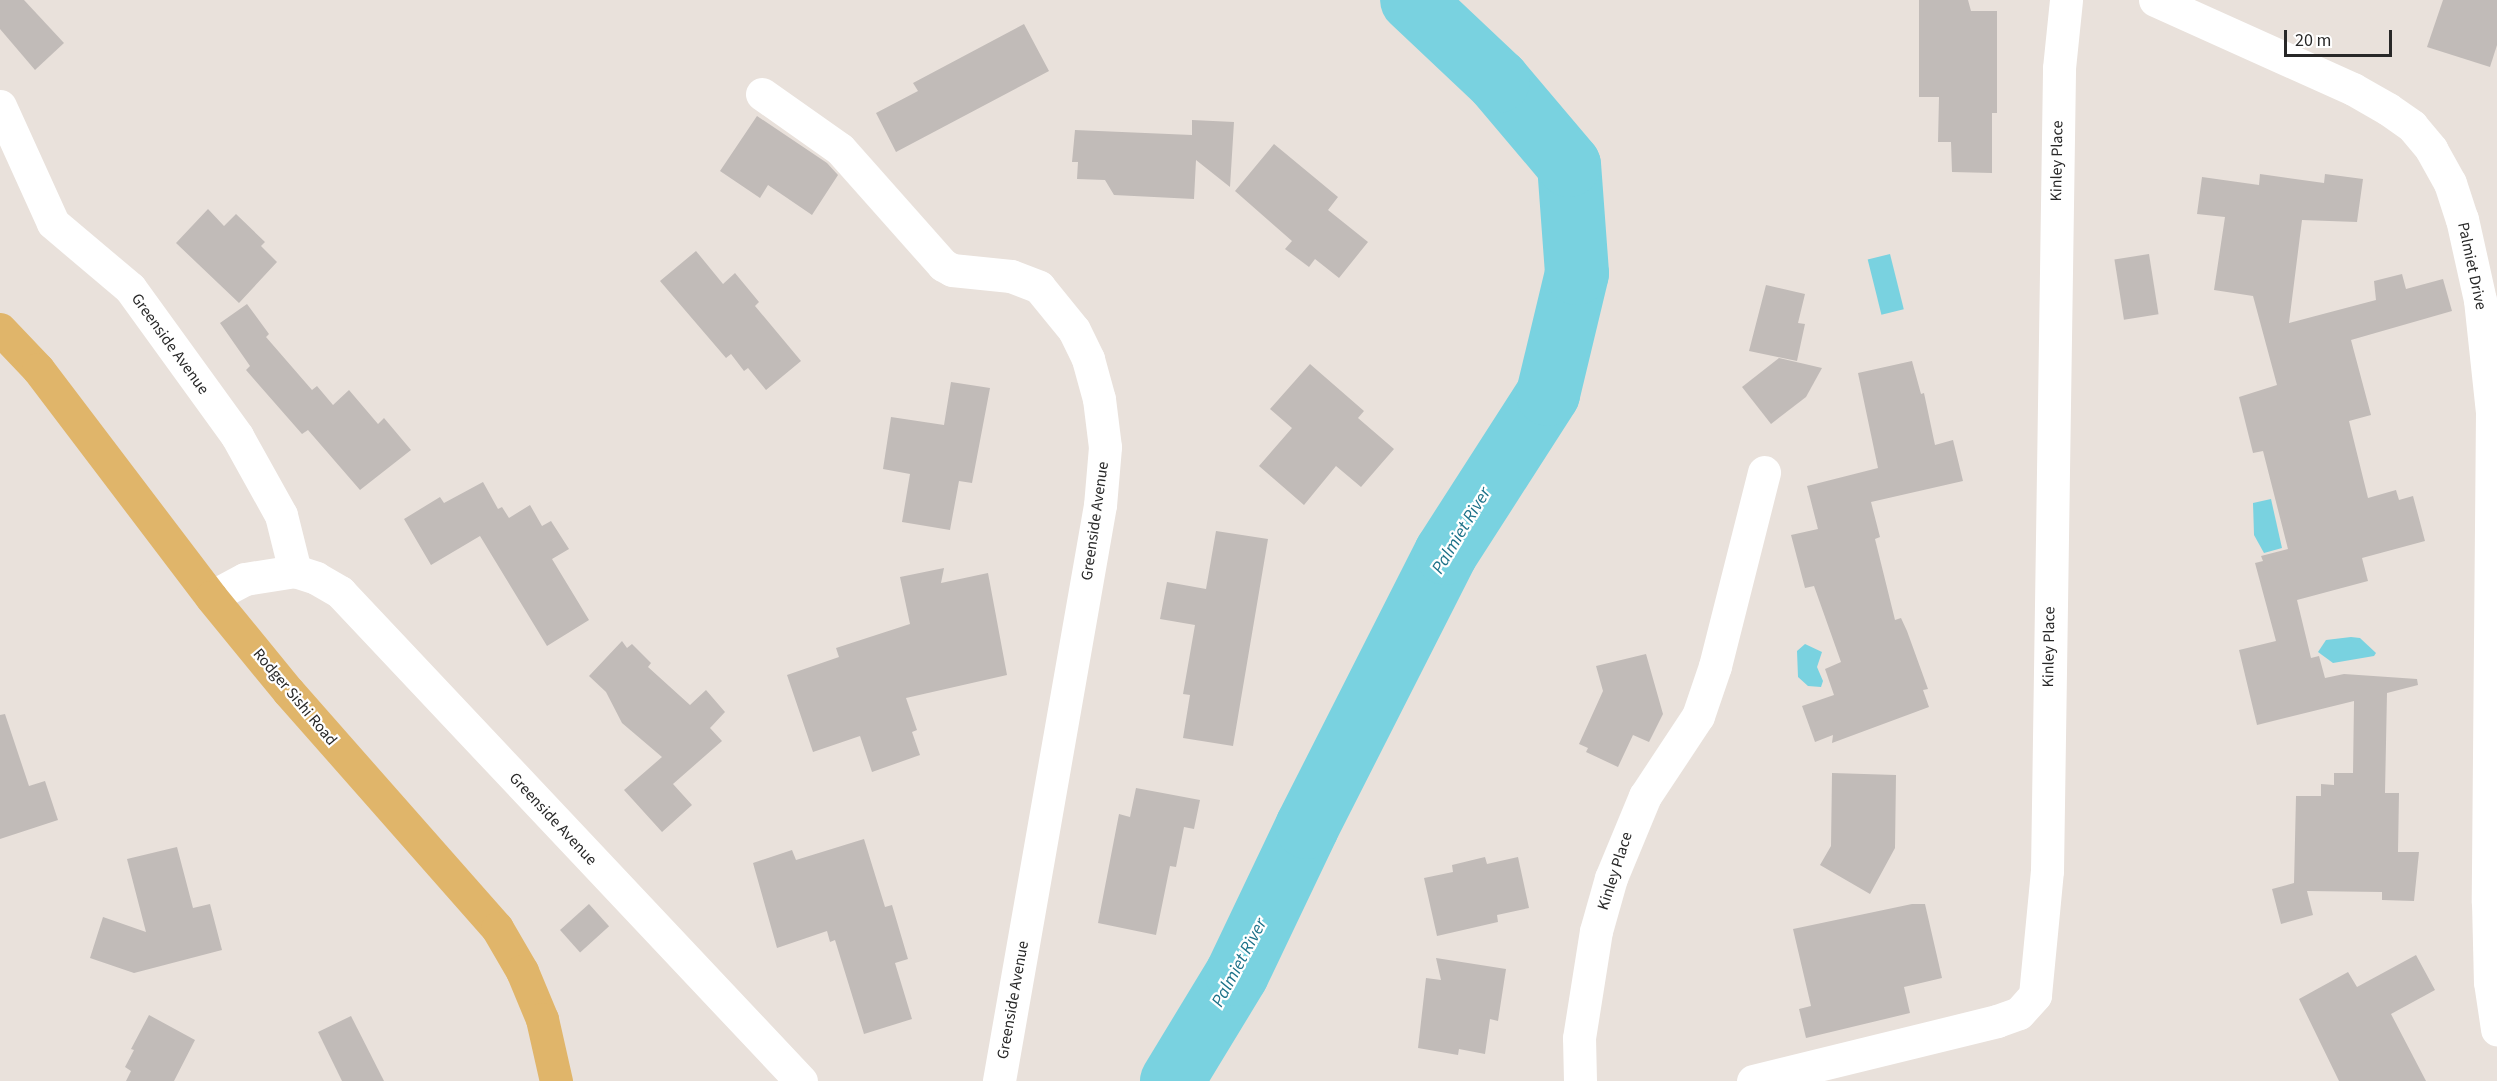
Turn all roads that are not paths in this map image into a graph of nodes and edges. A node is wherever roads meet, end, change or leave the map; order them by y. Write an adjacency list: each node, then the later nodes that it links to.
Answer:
1 (2066, 0): 12 (street, Kinley Place)
2 (2155, 0): 5 (street, Palmiet Drive)
3 (762, 94): 15 (street, Greenside Avenue)
4 (0, 106): 8 (street, Greenside Avenue)
5 (2484, 257): 10 (street, Palmiet Drive)
6 (0, 329): 9 (main road, Rodger Sishi Road)
7 (1764, 472): 16 (street, Kinley Place)
8 (295, 571): 9 (street); 14 (street, Greenside Avenue)
9 (211, 597): 13 (main road, Rodger Sishi Road)
10 (2493, 745): 11 (street, Palmiet Drive)
11 (2497, 1029)
12 (1838, 1071): 17 (street, Kinley Place)
13 (556, 1081)
14 (801, 1081)
15 (999, 1081)
16 (1580, 1081)
17 (1753, 1081)

